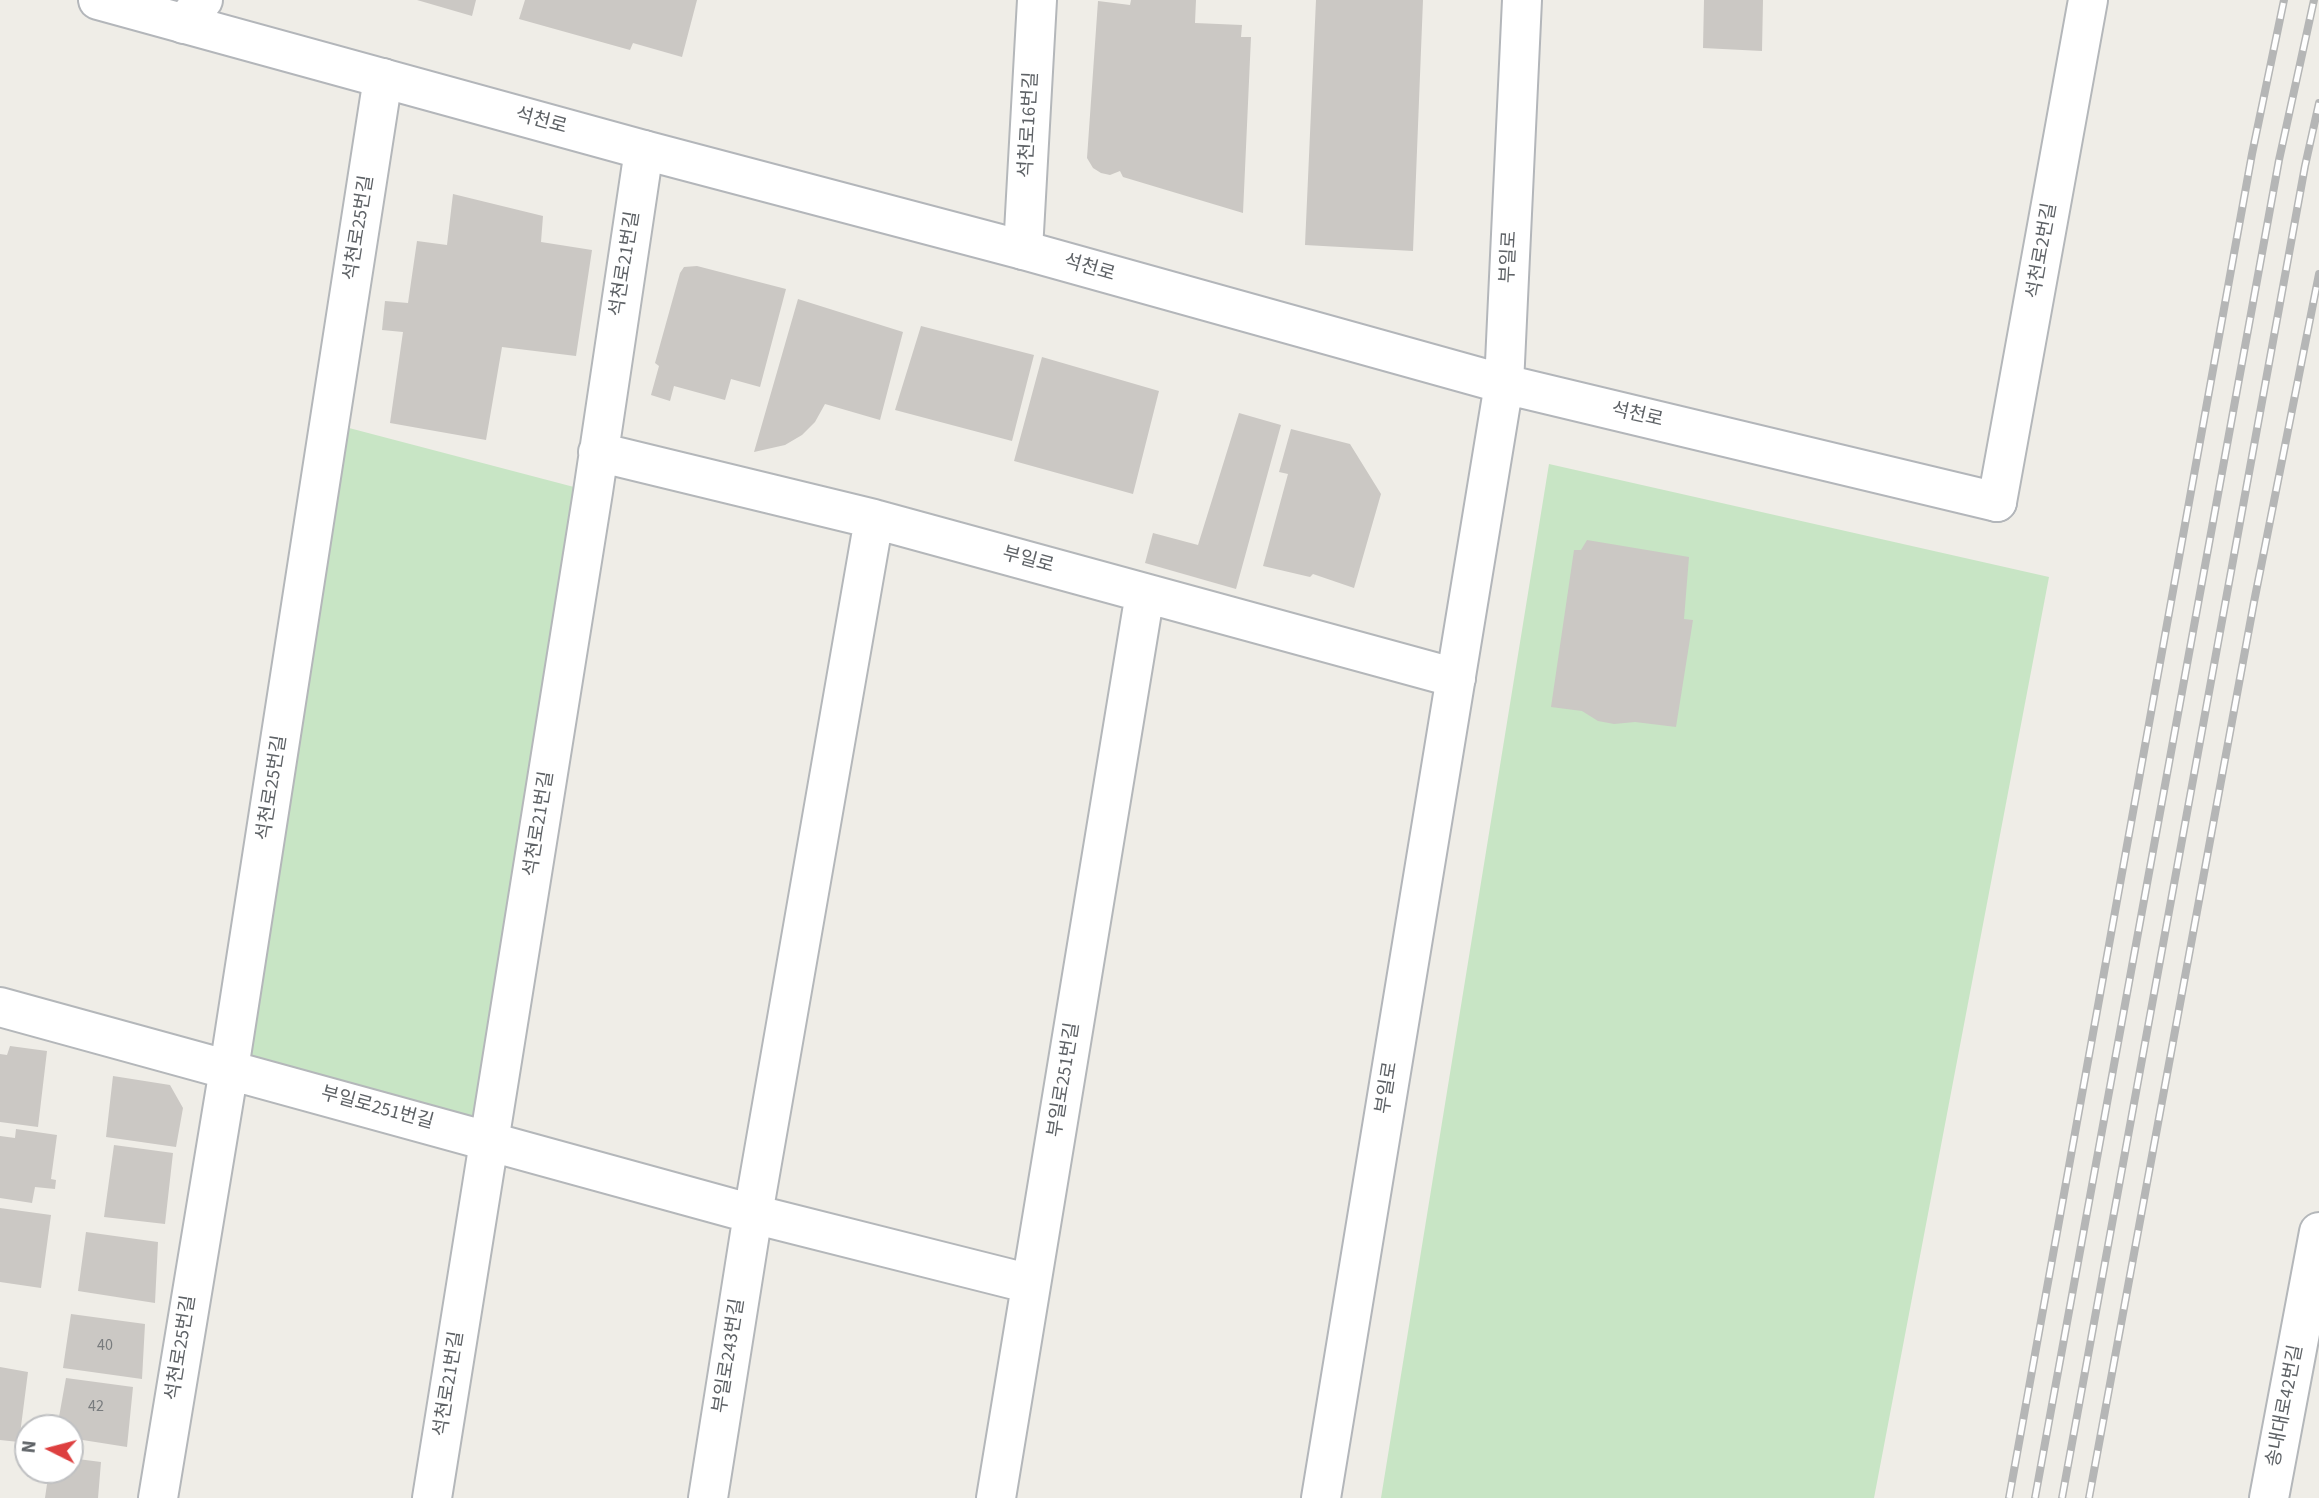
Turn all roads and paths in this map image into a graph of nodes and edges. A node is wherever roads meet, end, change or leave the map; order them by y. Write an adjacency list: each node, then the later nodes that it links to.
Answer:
1 (98, 0): 5 (street, 석천로)
2 (1037, 0): 8 (street, 석천로16번길)
3 (1522, 0): 9 (street, 부일로)
4 (2088, 0): 11 (street, 석천로2번길)
5 (193, 12): 6 (street, 석천로)
6 (383, 78): 7 (street, 석천로); 16 (street, 석천로25번길)
7 (644, 150): 8 (street, 석천로); 10 (street, 석천로21번길)
8 (1023, 250): 9 (street, 석천로)
9 (1504, 384): 11 (street, 석천로); 14 (street, 부일로)
10 (598, 452): 12 (street, 부일로); 17 (street, 석천로21번길)
11 (1997, 502)
12 (874, 519): 13 (street, 부일로); 18 (street)
13 (1145, 593): 14 (street, 부일로); 20 (street, 부일로251번길)
14 (1456, 678): 25 (street, 부일로)
15 (0, 1007): 16 (street, 부일로251번길)
16 (229, 1069): 17 (street, 부일로251번길); 21 (street, 석천로25번길)
17 (489, 1140): 18 (street, 부일로251번길); 22 (street, 석천로21번길)
18 (753, 1214): 20 (street, 부일로251번길); 23 (street, 부일로243번길)
19 (2319, 1232): 26 (street, 송내대로42번길)
20 (1031, 1284): 24 (street)
21 (158, 1498)
22 (432, 1498)
23 (708, 1498)
24 (996, 1498)
25 (1321, 1498)
26 (2269, 1498)

